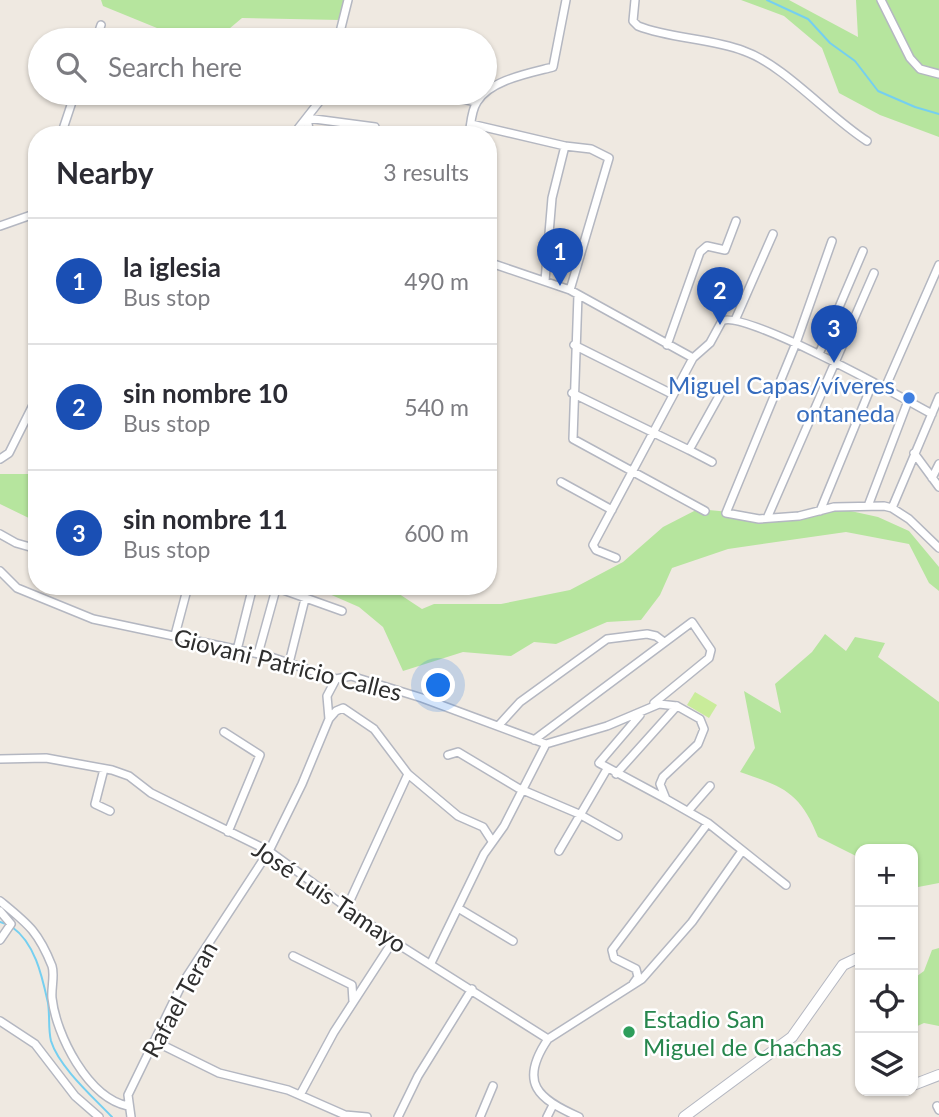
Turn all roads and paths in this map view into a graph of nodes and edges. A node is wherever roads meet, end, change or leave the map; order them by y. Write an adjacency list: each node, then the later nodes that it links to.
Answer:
1 (348, 0): 7 (street)
2 (566, 0): 9 (street)
3 (635, 0): 21 (street)
4 (881, 0): 8 (street)
5 (101, 25): 6 (street)
6 (100, 28)
7 (341, 28)
8 (939, 74)
9 (497, 86)
10 (71, 105): 15 (street)
11 (317, 105): 13 (street)
12 (475, 105): 14 (street)
13 (307, 118): 16 (street); 17 (street); 18 (street)
14 (471, 124): 19 (street)
15 (64, 126)
16 (300, 126)
17 (308, 126)
18 (367, 126)
19 (480, 126)
20 (497, 130): 22 (street)
21 (867, 141)
22 (565, 146): 32 (street); 33 (street)
23 (28, 217): 25 (street)
24 (736, 221): 38 (street)
25 (0, 226)
26 (773, 234): 35 (street)
27 (832, 241): 36 (street)
28 (863, 251): 39 (street)
29 (497, 265): 32 (street)
30 (939, 265): 44 (street)
31 (874, 273): 41 (street)
32 (545, 281): 33 (street)
33 (570, 290): 34 (street)
34 (578, 295): 37 (street); 38 (street)
35 (736, 318): 36 (street); 40 (street)
36 (796, 343): 39 (street); 66 (street)
37 (574, 345): 45 (street); 46 (street)
38 (667, 345): 40 (street)
39 (819, 354): 41 (street)
40 (693, 358): 46 (street)
41 (834, 363): 42 (street); 66 (street)
42 (873, 382): 44 (street); 65 (street)
43 (723, 388): 52 (street)
44 (885, 388): 48 (street)
45 (572, 393): 51 (street); 57 (street)
46 (672, 394): 51 (street)
47 (939, 397): 49 (street)
48 (908, 401): 49 (street); 61 (street)
49 (932, 414): 53 (street)
50 (28, 415): 54 (street)
51 (653, 432): 52 (street); 57 (street)
52 (691, 449): 55 (street)
53 (914, 453): 58 (street); 62 (street)
54 (0, 459)
55 (712, 462)
56 (939, 464): 58 (street)
57 (632, 473): 63 (street); 64 (street)
58 (932, 478): 60 (street)
59 (561, 482): 63 (street)
60 (939, 487)
61 (868, 506): 62 (street); 65 (street)
62 (892, 508): 69 (street)
63 (612, 510): 70 (street)
64 (705, 511)
65 (820, 511): 66 (street)
66 (768, 516)
67 (0, 534): 68 (street)
68 (28, 546)
69 (939, 548)
70 (616, 558)
71 (0, 571): 72 (street, Giovani Patricio Calles)
72 (28, 594)
73 (30, 595): 80 (street, Giovani Patricio Calles)
74 (186, 595): 80 (street)
75 (251, 595): 82 (street)
76 (272, 595): 83 (street)
77 (294, 595): 78 (street)
78 (305, 599): 79 (street); 84 (street)
79 (342, 611)
80 (175, 635): 82 (street, Giovani Patricio Calles)
81 (664, 642): 89 (street); 91 (street); 93 (street)
82 (237, 650): 83 (street, Giovani Patricio Calles)
83 (258, 654): 84 (street, Giovani Patricio Calles)
84 (289, 663): 85 (street, Giovani Patricio Calles)
85 (336, 679): 86 (street); 91 (street, Giovani Patricio Calles)
86 (327, 702): 88 (street); 90 (street)
87 (677, 706): 89 (street); 100 (street); 103 (street)
88 (343, 708): 90 (street); 99 (street)
89 (644, 712): 94 (street); 98 (street)
90 (329, 719): 112 (street, Rafael Teran)
91 (499, 725): 93 (street, Giovani Patricio Calles)
92 (224, 732): 108 (street)
93 (534, 740): 94 (street, Giovani Patricio Calles)
94 (547, 744): 102 (street)
95 (448, 755): 102 (street)
96 (0, 759): 97 (street, José Luis Tamayo)
97 (104, 769): 105 (street); 108 (street, José Luis Tamayo)
98 (607, 769): 100 (street); 106 (street)
99 (408, 774): 110 (street); 116 (street)
100 (615, 774): 103 (street)
101 (710, 786): 104 (street)
102 (522, 789): 106 (street); 110 (street)
103 (666, 799): 104 (street)
104 (689, 810): 107 (street)
105 (110, 811)
106 (579, 814): 109 (street); 113 (street)
107 (708, 823): 111 (street); 125 (street)
108 (229, 832): 112 (street, José Luis Tamayo)
109 (618, 836)
110 (492, 841): 117 (street)
111 (742, 850): 114 (street); 125 (street)
112 (269, 851): 116 (street, José Luis Tamayo); 130 (street, Rafael Teran)
113 (559, 851)
114 (786, 885)
115 (0, 901): 136 (street)
116 (347, 907): 120 (street, José Luis Tamayo)
117 (458, 908): 121 (street); 124 (street)
118 (0, 911): 119 (street)
119 (0, 940)
120 (393, 941): 124 (street, José Luis Tamayo); 127 (street)
121 (513, 941)
122 (293, 957): 127 (street)
123 (855, 959): 144 (street)
124 (431, 963): 126 (street, José Luis Tamayo)
125 (630, 988): 129 (street)
126 (472, 989): 129 (street, José Luis Tamayo); 140 (street)
127 (353, 1002): 134 (street)
128 (0, 1021): 137 (street)
129 (548, 1039): 135 (street)
130 (154, 1041): 134 (street); 136 (street, Rafael Teran)
131 (939, 1075): 132 (street)
132 (918, 1083)
133 (493, 1086): 141 (street)
134 (300, 1095): 139 (street)
135 (552, 1105): 142 (street); 143 (street)
136 (128, 1106): 138 (street)
137 (99, 1117)
138 (131, 1117)
139 (367, 1117)
140 (398, 1117)
141 (480, 1117)
142 (547, 1117)
143 (579, 1117)
144 (684, 1117)

